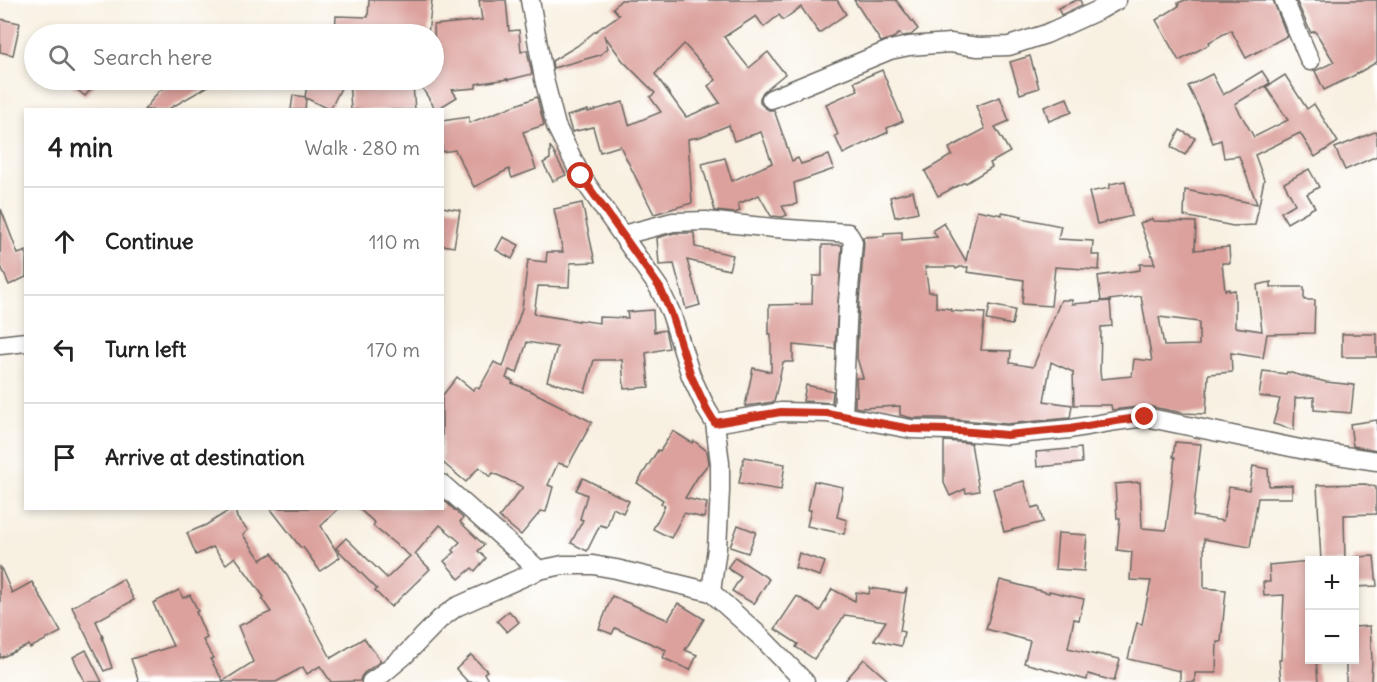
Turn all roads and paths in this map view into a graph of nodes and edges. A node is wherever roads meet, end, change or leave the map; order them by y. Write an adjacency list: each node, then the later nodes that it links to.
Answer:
1 (530, 0): 6 (street)
2 (1117, 0): 5 (street)
3 (1284, 0): 4 (street)
4 (1310, 61)
5 (771, 99)
6 (623, 235): 9 (street); 10 (street)
7 (24, 342): 8 (street)
8 (0, 345)
9 (843, 416): 10 (street); 11 (street)
10 (715, 423): 14 (street)
11 (1377, 461)
12 (444, 486): 13 (street)
13 (539, 570): 14 (street); 15 (street)
14 (711, 592): 16 (street)
15 (371, 682)
16 (805, 682)

